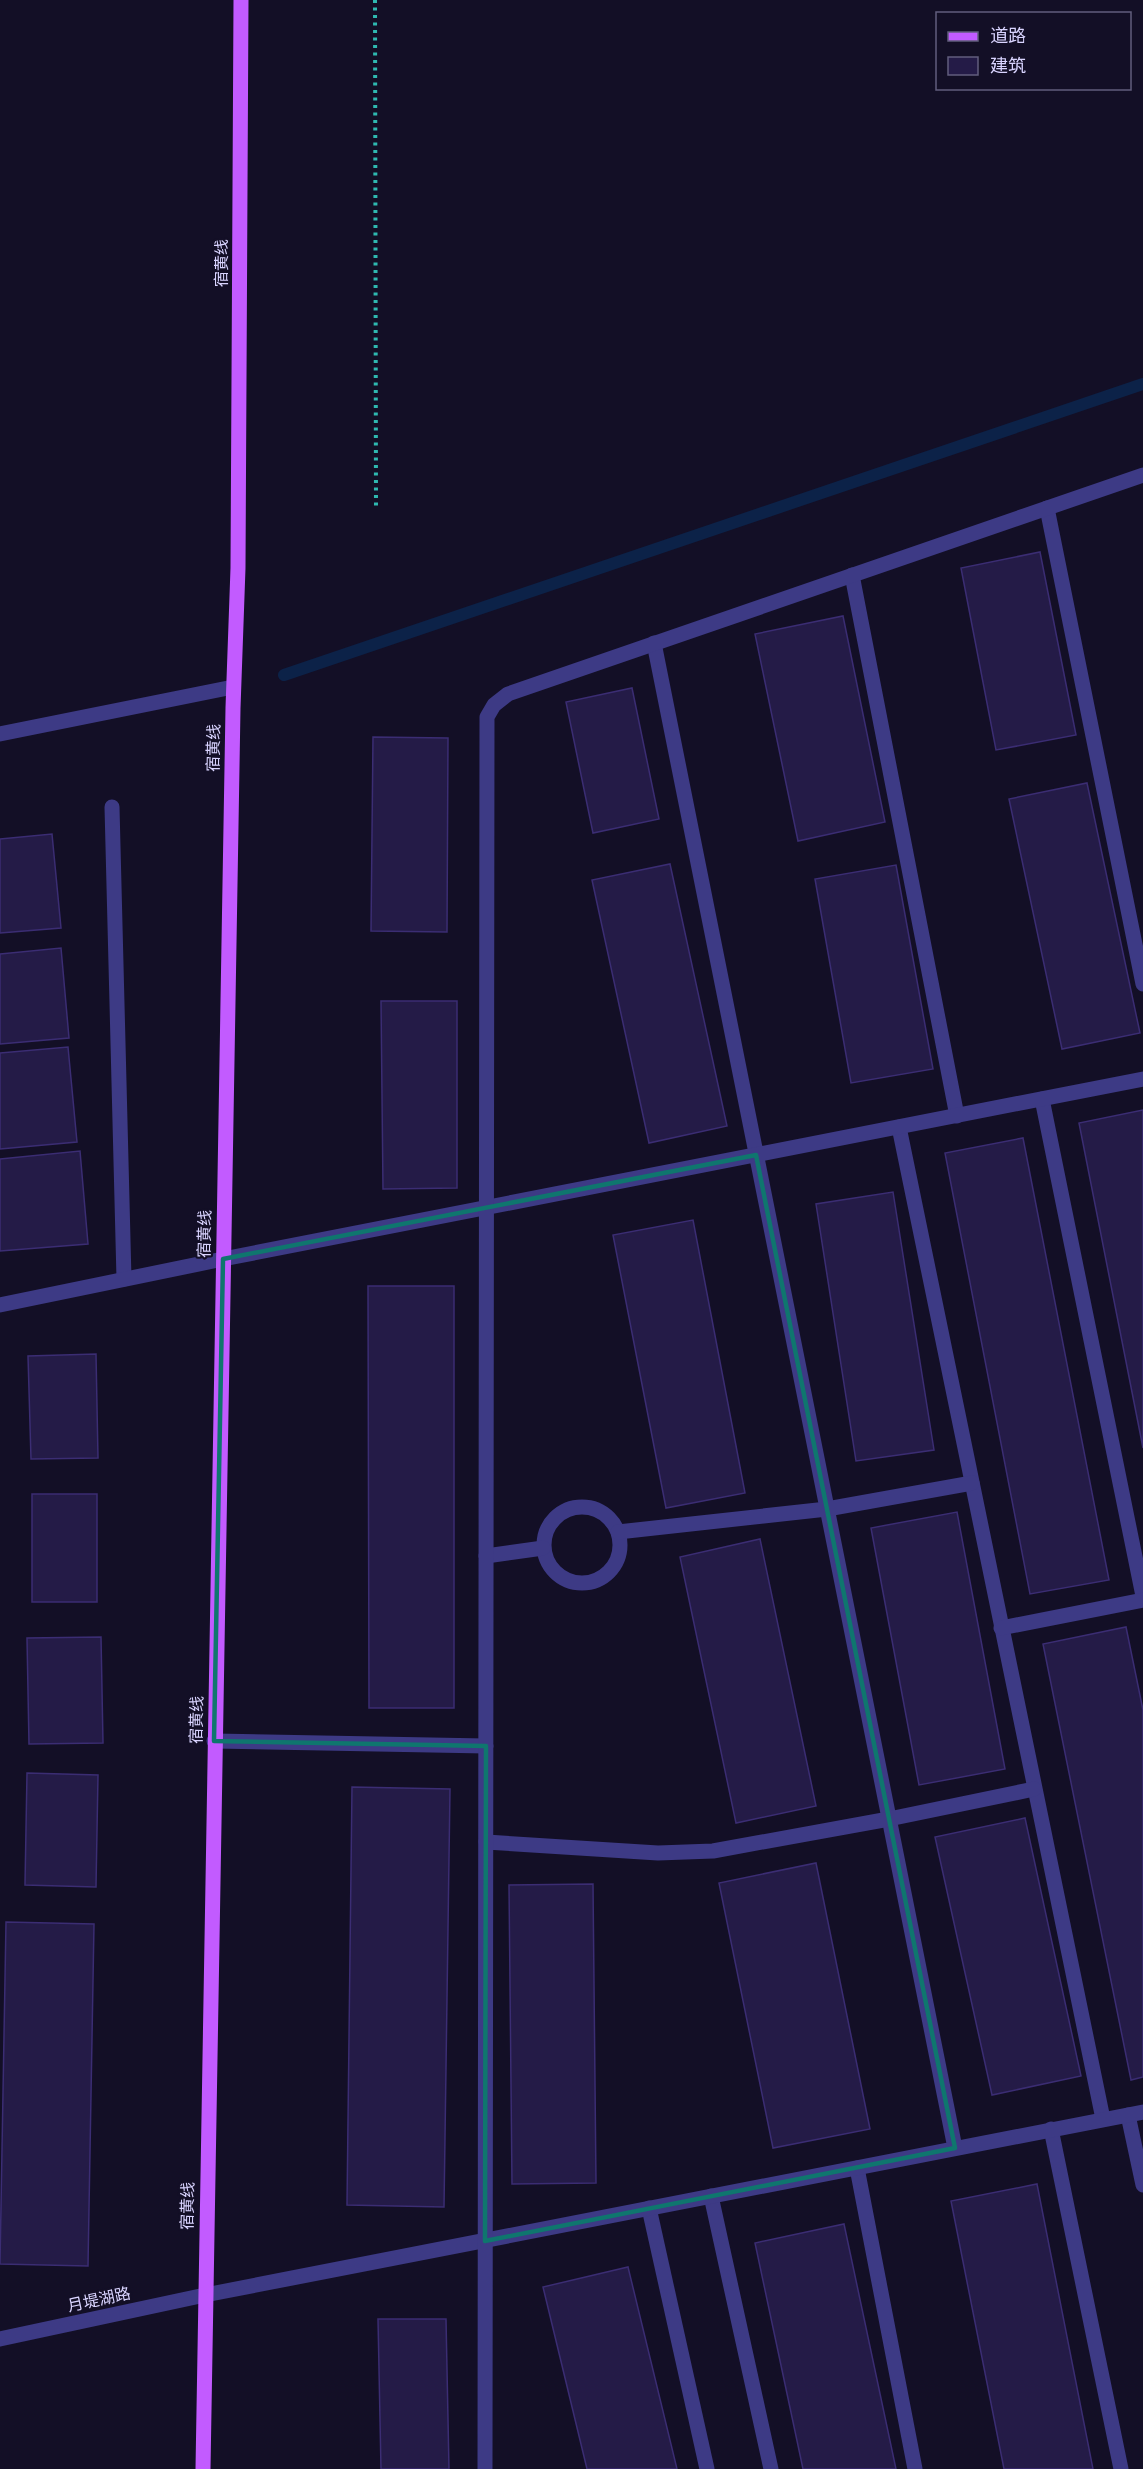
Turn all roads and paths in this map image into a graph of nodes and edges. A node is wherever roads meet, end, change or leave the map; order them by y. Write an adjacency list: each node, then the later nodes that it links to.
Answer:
1 (241, 0): 8 (main road, 宿黄线)
2 (375, 0): 5 (path)
3 (1143, 475): 4 (street)
4 (1047, 508): 6 (street); 11 (street)
5 (376, 509)
6 (852, 575): 7 (street); 14 (street)
7 (654, 643): 16 (street); 17 (street)
8 (233, 687): 9 (street); 18 (main road, 宿黄线)
9 (0, 734)
10 (112, 807): 19 (street)
11 (1143, 984)
12 (1143, 1079): 13 (street)
13 (1042, 1099): 14 (street); 26 (street)
14 (957, 1116): 15 (street)
15 (899, 1127): 16 (street); 21 (street)
16 (756, 1155): 17 (street); 22 (street)
17 (486, 1207): 18 (street); 25 (street)
18 (223, 1258): 19 (street); 28 (main road, 宿黄线)
19 (124, 1279): 20 (street)
20 (0, 1305)
21 (972, 1483): 22 (street); 27 (street)
22 (827, 1509): 23 (street); 31 (street)
23 (618, 1532): 24 (street); 24 (street)
24 (543, 1548): 25 (street)
25 (486, 1556): 29 (street)
26 (1143, 1598): 27 (street)
27 (1001, 1628): 30 (street)
28 (214, 1741): 29 (street); 42 (main road, 宿黄线)
29 (486, 1746): 32 (street)
30 (1034, 1790): 31 (street); 34 (street)
31 (889, 1819): 32 (street); 36 (street)
32 (486, 1842): 41 (street)
33 (1136, 2113): 34 (street, 月堤湖路); 38 (street)
34 (1102, 2120): 35 (street, 月堤湖路)
35 (1051, 2129): 36 (street, 月堤湖路); 49 (street)
36 (955, 2148): 37 (street, 月堤湖路)
37 (857, 2168): 39 (street, 月堤湖路); 48 (street)
38 (1143, 2186)
39 (711, 2196): 40 (street, 月堤湖路); 47 (street)
40 (649, 2208): 41 (street, 月堤湖路); 46 (street)
41 (485, 2241): 42 (street, 月堤湖路); 45 (street)
42 (205, 2295): 43 (street, 月堤湖路); 44 (main road, 宿黄线)
43 (0, 2339)
44 (203, 2469)
45 (485, 2469)
46 (707, 2469)
47 (771, 2469)
48 (915, 2469)
49 (1121, 2469)

